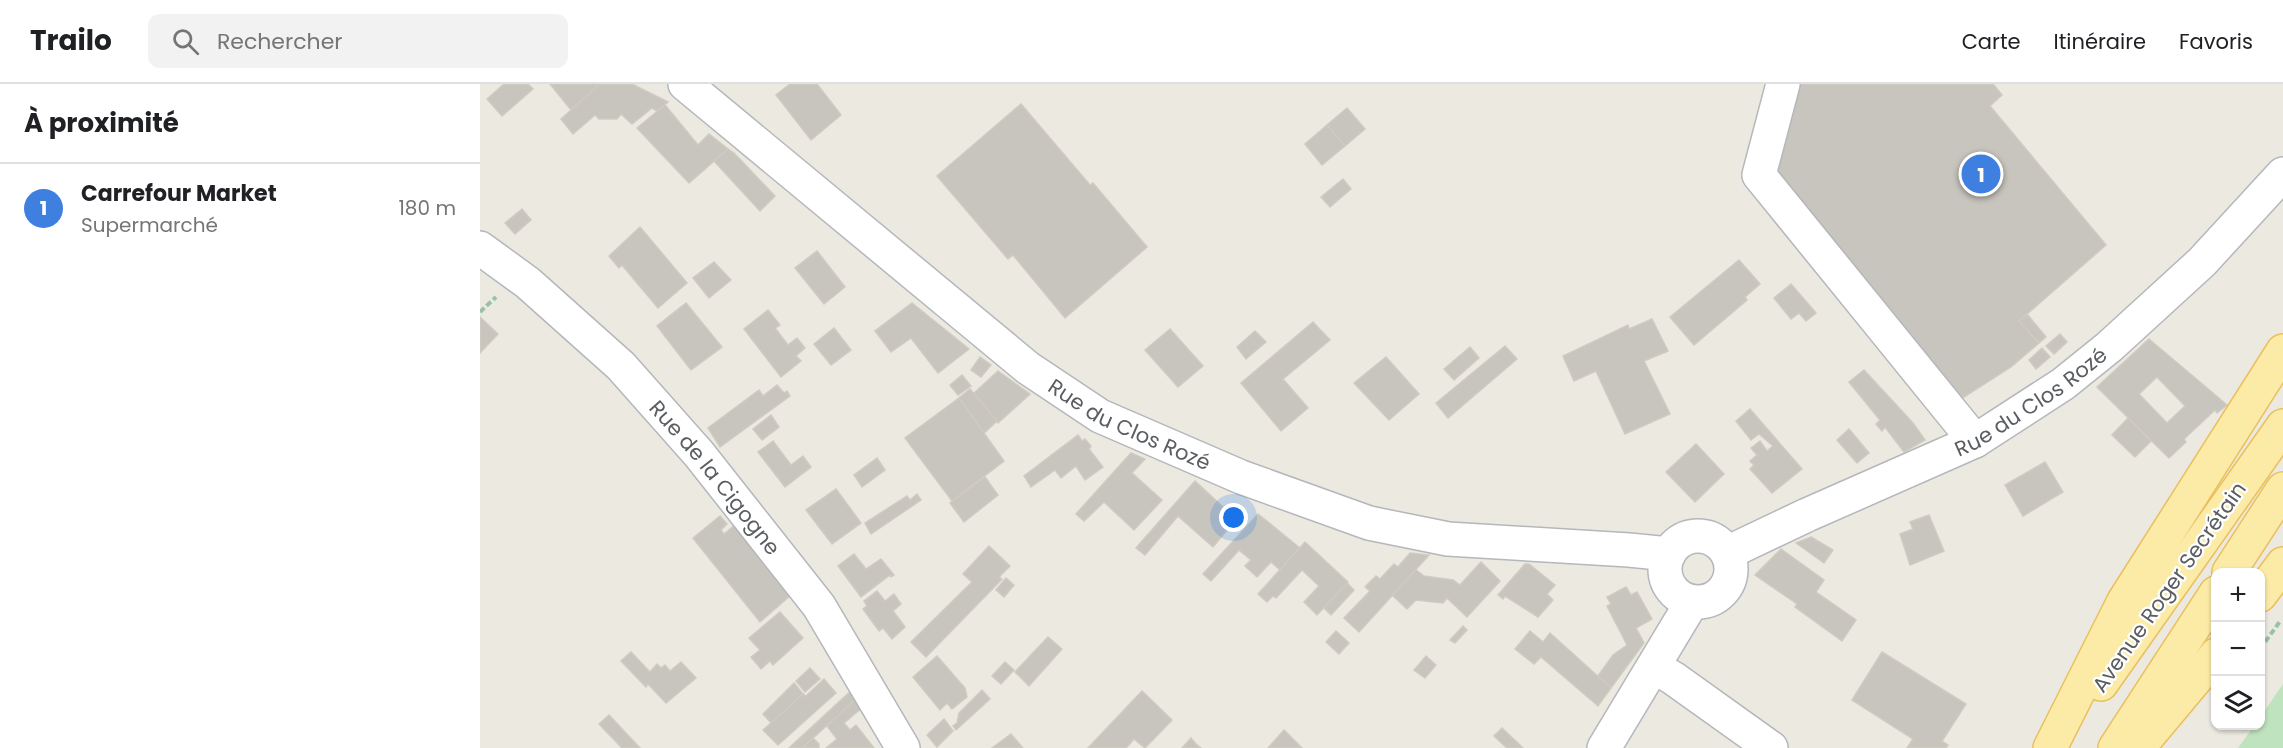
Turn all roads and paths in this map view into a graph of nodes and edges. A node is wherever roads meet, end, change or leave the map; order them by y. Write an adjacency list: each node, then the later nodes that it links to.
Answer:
1 (685, 84): 10 (street, Rue du Clos Rozé)
2 (1783, 84): 7 (street)
3 (2283, 174): 7 (street, Rue du Clos Rozé)
4 (480, 248): 20 (street, Rue de la Cigogne)
5 (2283, 351): 23 (main road)
6 (2283, 426): 24 (main road, Avenue Roger Secrétain)
7 (1975, 441): 9 (street, Rue du Clos Rozé)
8 (2283, 489): 12 (main road, Avenue Roger Secrétain)
9 (1727, 553): 10 (street); 15 (street)
10 (1669, 554): 15 (street)
11 (2283, 564): 13 (main road)
12 (2232, 568)
13 (2265, 588)
14 (2211, 601): 25 (main road, Avenue Roger Secrétain)
15 (1692, 602): 19 (street)
16 (2283, 618): 17 (path)
17 (2265, 642)
18 (2211, 661): 26 (main road)
19 (1654, 667): 21 (street); 22 (street)
20 (903, 748)
21 (1604, 748)
22 (1771, 748)
23 (2050, 748)
24 (2055, 748)
25 (2115, 748)
26 (2138, 748)

